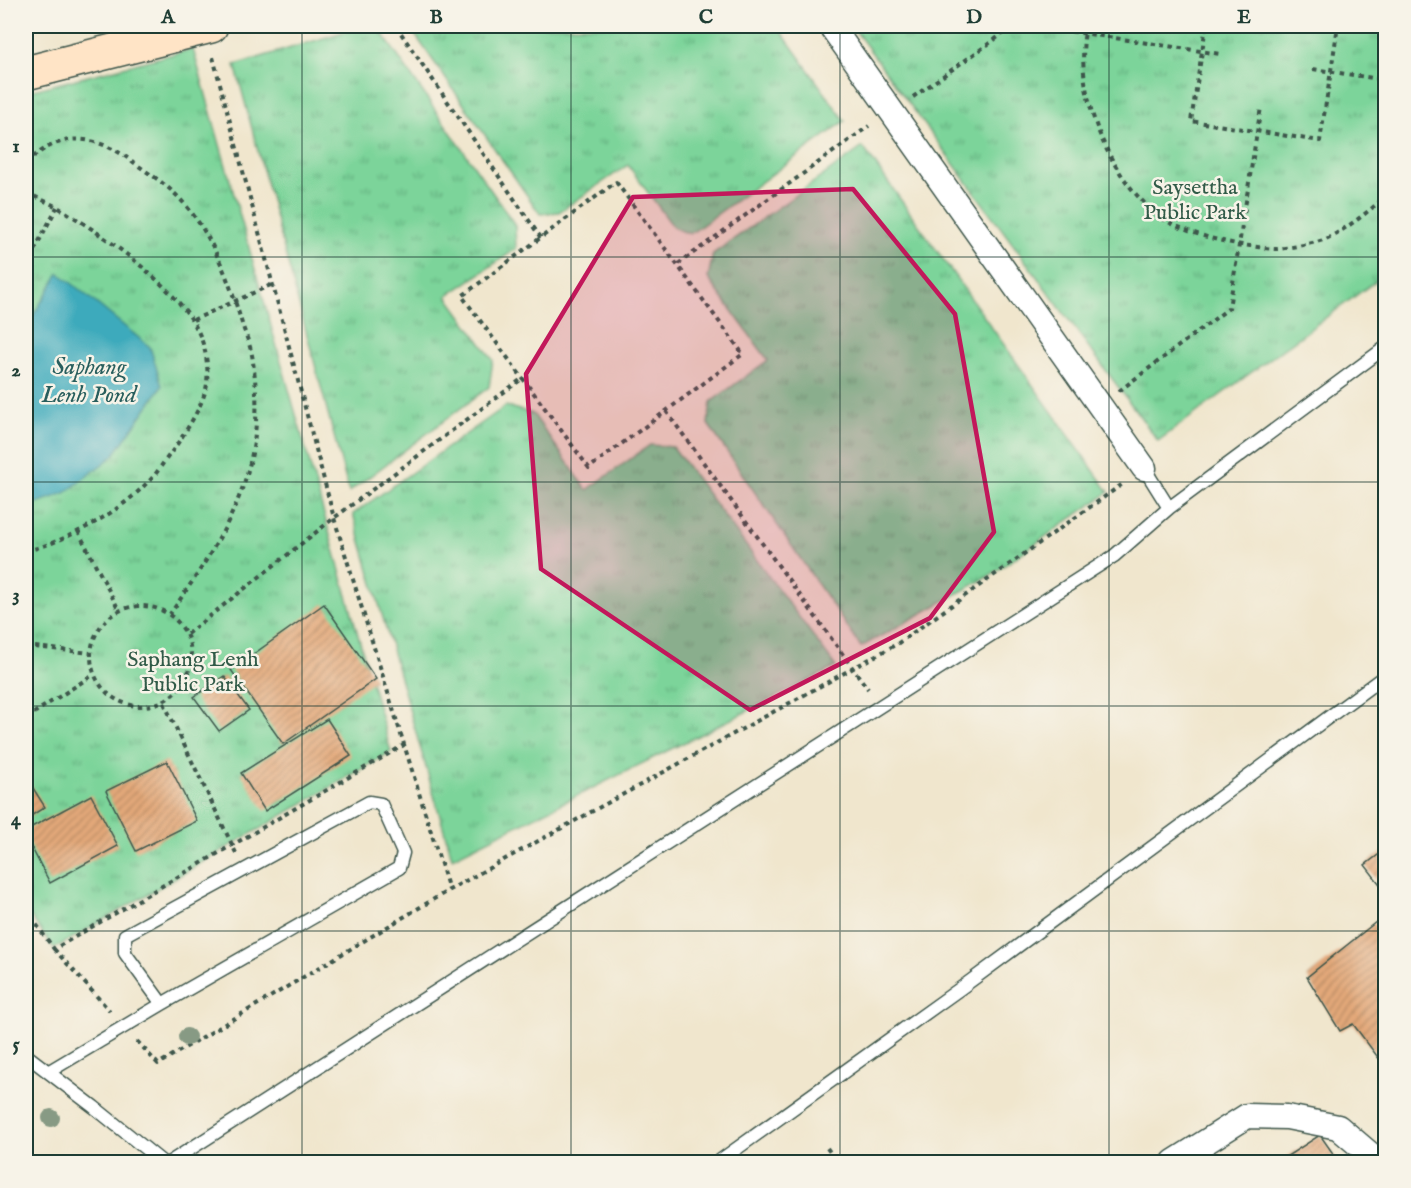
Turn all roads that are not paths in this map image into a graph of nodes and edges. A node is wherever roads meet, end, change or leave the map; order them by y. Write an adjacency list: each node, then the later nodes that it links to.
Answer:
1 (208, 26): 3 (street)
2 (831, 26): 6 (street)
3 (124, 36): 4 (street)
4 (26, 73)
5 (1386, 347): 7 (lane)
6 (1144, 468): 7 (lane)
7 (1169, 508): 13 (lane)
8 (1386, 675): 14 (lane)
9 (162, 1004): 9 (lane); 11 (lane)
10 (26, 1055): 11 (lane)
11 (48, 1072): 12 (lane)
12 (162, 1162)
13 (170, 1162)
14 (718, 1162)
15 (1174, 1162): 16 (street)
16 (1378, 1162)

